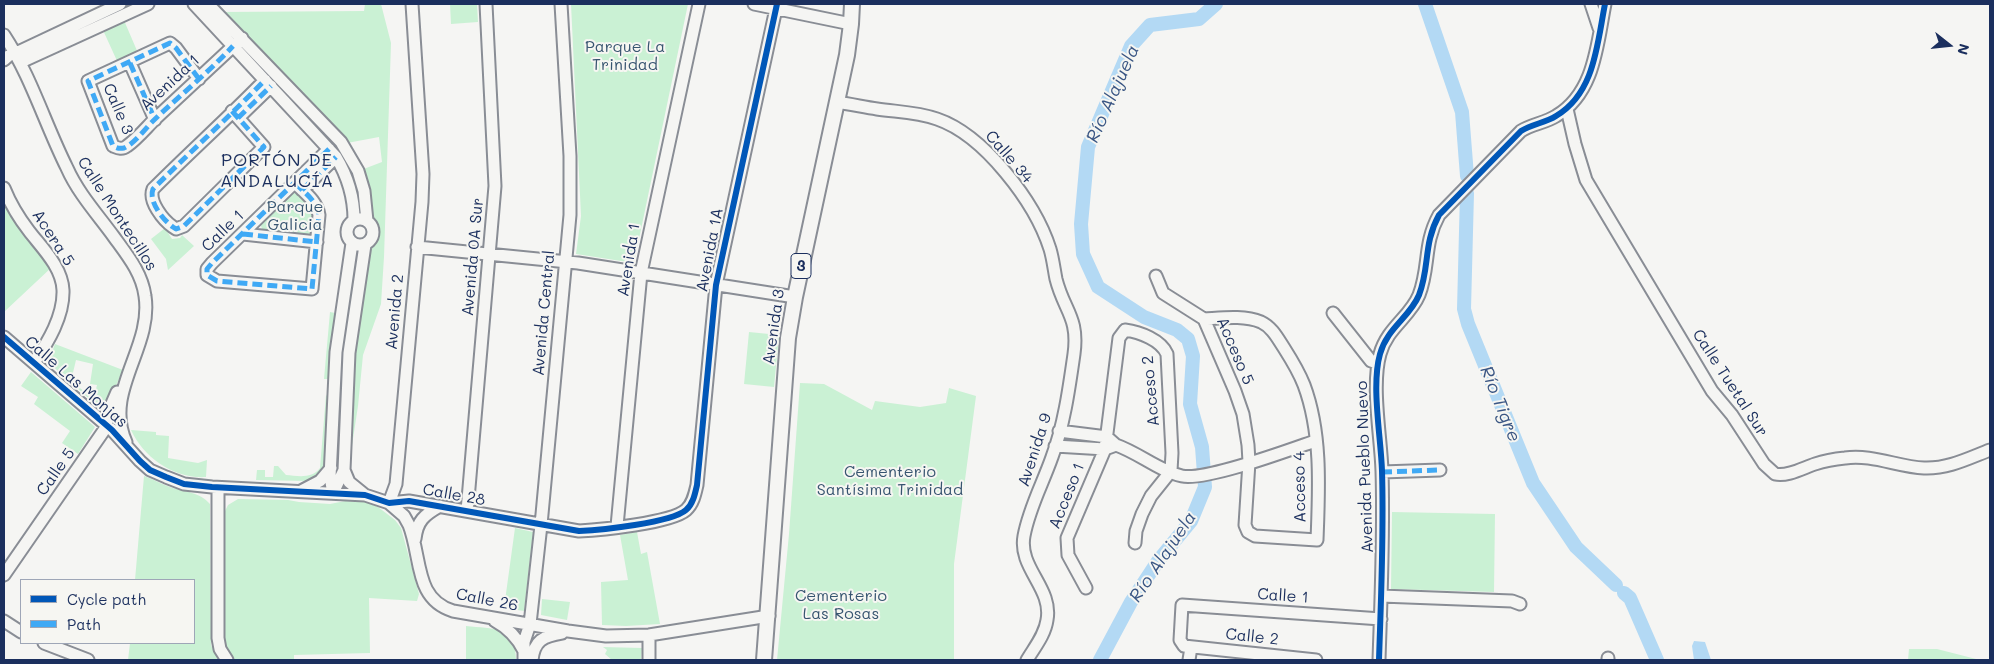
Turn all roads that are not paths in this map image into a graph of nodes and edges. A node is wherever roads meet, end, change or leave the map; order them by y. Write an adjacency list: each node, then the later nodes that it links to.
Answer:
1 (120, 4): 18 (street)
2 (148, 4): 18 (street)
3 (194, 4): 17 (street)
4 (208, 4): 17 (street)
5 (412, 4): 40 (street, Avenida 2)
6 (486, 4): 41 (street, Avenida 0A Sur)
7 (561, 4): 42 (street, Avenida Central)
8 (699, 4): 43 (street, Avenida 1)
9 (754, 4): 13 (street)
10 (852, 4): 14 (main road, Avenida 3 / 3)
11 (1592, 4): 15 (street)
12 (1604, 4): 15 (street, Avenida Pueblo Nuevo)
13 (776, 6): 14 (street); 45 (street, Avenida 1A)
14 (851, 24): 23 (main road, Avenida 3 / 3)
15 (1600, 30): 25 (street, Avenida Pueblo Nuevo)
16 (4, 35): 18 (street, Calle Montecillos)
17 (237, 42): 21 (street, Avenida 1); 22 (street); 24 (street)
18 (17, 55): 19 (street); 54 (street, Calle Montecillos)
19 (4, 60)
20 (130, 63): 21 (street); 28 (street); 29 (street, Calle 3)
21 (199, 79): 28 (street, Avenida 1)
22 (268, 83): 26 (street); 27 (street)
23 (836, 102): 38 (street, Calle 34); 48 (main road, Avenida 3 / 3)
24 (308, 106): 27 (street); 34 (street)
25 (1568, 108): 53 (street, Avenida Pueblo Nuevo); 61 (street, Calle Tuetal Sur)
26 (235, 115): 26 (street)
27 (298, 116): 30 (street)
28 (155, 120): 29 (street, Avenida 1)
29 (119, 149)
30 (332, 153): 31 (street, Calle 1); 33 (street)
31 (298, 186): 35 (street, Calle 1); 36 (street)
32 (4, 188): 52 (street, Acera 5)
33 (354, 220): 34 (street); 37 (street)
34 (367, 221): 39 (street)
35 (243, 234): 36 (street); 36 (street, Calle 1)
36 (317, 242)
37 (352, 243): 39 (street); 46 (street)
38 (1048, 243): 56 (street, Avenida 9)
39 (365, 245): 47 (street)
40 (417, 247): 41 (street); 74 (street, Avenida 2)
41 (490, 254): 42 (street); 78 (street, Avenida 0A Sur)
42 (566, 262): 43 (street); 79 (street, Avenida Central)
43 (641, 273): 45 (street); 80 (street, Avenida 1)
44 (1156, 276): 50 (street, Acceso 5)
45 (716, 285): 48 (street); 75 (street, Avenida 1A)
46 (345, 292): 47 (street); 63 (street)
47 (357, 294): 64 (street)
48 (795, 297): 88 (main road, Avenida 3 / 3)
49 (1333, 313): 53 (street)
50 (1204, 319): 57 (street); 62 (street, Acceso 5)
51 (4, 337): 52 (street, Calle Las Monjas)
52 (34, 363): 55 (street, Calle Las Monjas)
53 (1377, 363): 67 (street, Avenida Pueblo Nuevo)
54 (124, 383): 55 (street, Calle 5); 60 (street, Calle Montecillos)
55 (104, 420): 60 (street, Calle Las Monjas); 83 (street, Calle 5)
56 (1059, 431): 58 (street); 59 (street, Avenida 9)
57 (1315, 441): 62 (street); 62 (street, Acceso 4)
58 (1109, 443): 59 (street); 66 (street); 66 (street, Acceso 2); 84 (street, Acceso 1)
59 (1055, 446): 102 (street, Avenida 9)
60 (128, 448): 68 (street, Calle 28)
61 (1990, 450)
62 (1249, 462): 66 (street)
63 (331, 468): 71 (street); 72 (street)
64 (344, 470): 72 (street); 73 (street)
65 (1440, 470): 67 (street)
66 (1171, 471): 82 (street)
67 (1382, 472): 85 (street, Avenida Pueblo Nuevo)
68 (198, 486): 69 (street, Calle 28); 77 (street)
69 (218, 488): 70 (street, Calle 28); 77 (street)
70 (243, 489): 71 (street, Calle 28); 77 (street)
71 (298, 492): 72 (street, Calle 28)
72 (333, 494): 73 (street, Calle 28)
73 (365, 495): 74 (street, Calle 28)
74 (389, 503): 76 (street, Calle 28); 81 (street)
75 (690, 504): 80 (street, Calle 28)
76 (440, 506): 78 (street, Calle 28); 81 (street)
77 (217, 509): 99 (street)
78 (467, 512): 79 (street, Calle 28)
79 (541, 525): 80 (street, Calle 28); 91 (street, Avenida Central)
80 (617, 526)
81 (415, 544): 87 (street, Calle 26)
82 (1135, 544)
83 (4, 575)
84 (1086, 588)
85 (1381, 596): 86 (street); 89 (street, Avenida Pueblo Nuevo)
86 (1520, 604)
87 (484, 616): 91 (street, Calle 26); 97 (street)
88 (769, 616): 94 (street, Calle 26); 101 (main road, Avenida 3 / 3)
89 (1380, 619): 96 (street, Calle 1); 105 (street, Avenida Pueblo Nuevo)
90 (4, 621): 92 (street)
91 (525, 627): 93 (street, Calle 26); 97 (street, Avenida Central)
92 (20, 631)
93 (568, 631): 94 (street, Calle 26); 97 (street)
94 (649, 635): 100 (street)
95 (47, 644): 98 (street)
96 (1188, 647): 103 (street); 104 (street, Calle 2)
97 (528, 658)
98 (88, 660)
99 (227, 660)
100 (649, 660)
101 (764, 660)
102 (1027, 660)
103 (1189, 660)
104 (1316, 660)
105 (1379, 660)

